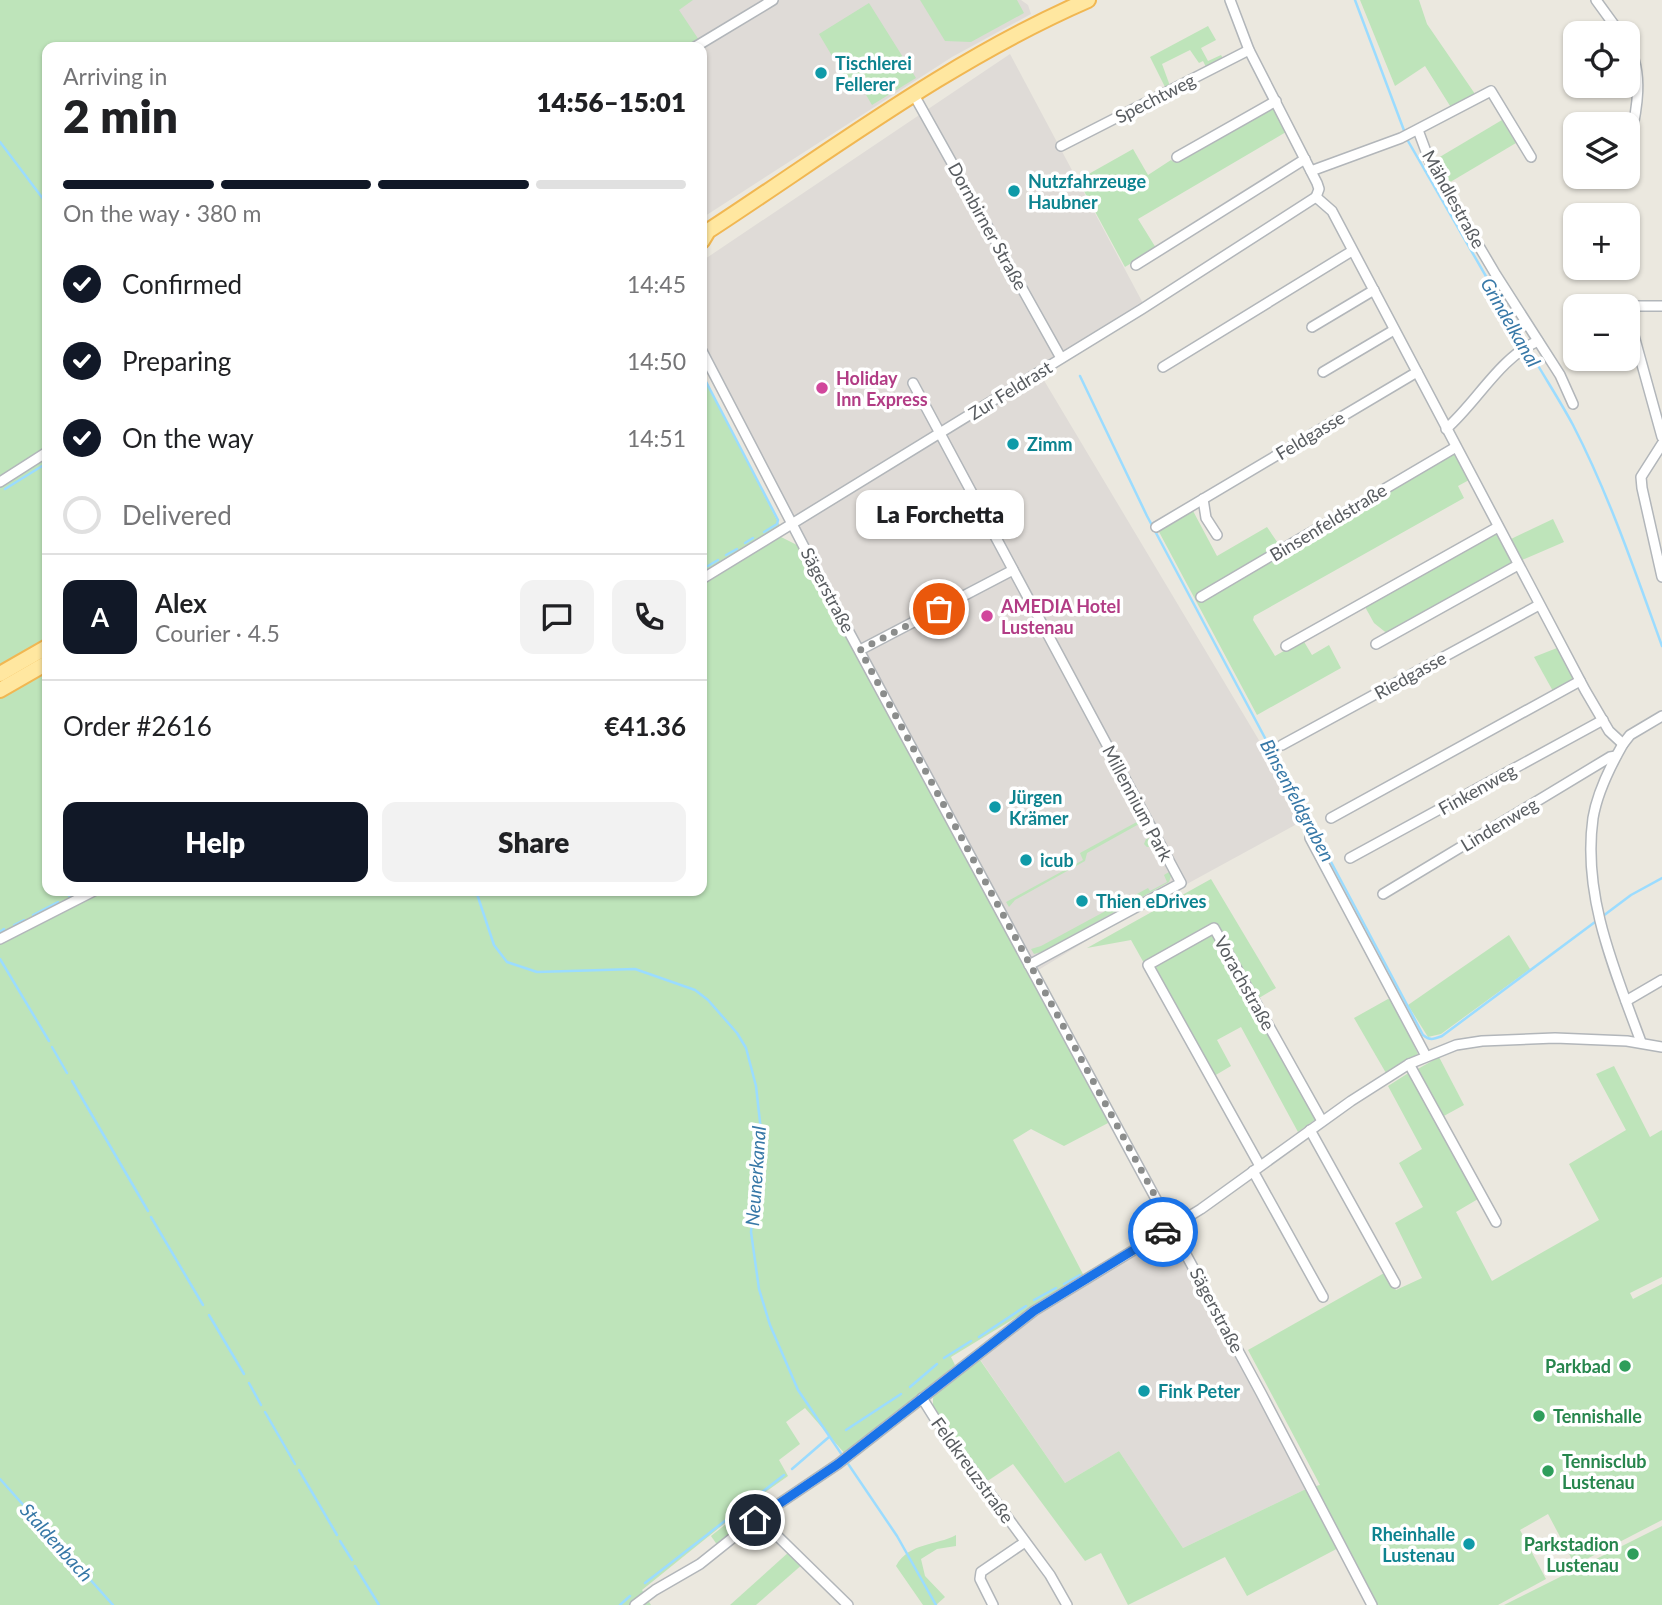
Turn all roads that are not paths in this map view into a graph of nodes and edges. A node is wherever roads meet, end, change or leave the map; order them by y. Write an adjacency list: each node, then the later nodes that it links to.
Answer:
1 (773, 0): 6 (street)
2 (1088, 0): 8 (main road)
3 (1230, 0): 7 (street)
4 (1596, 0): 5 (street)
5 (1611, 21)
6 (703, 42)
7 (1249, 50): 9 (street); 11 (street, Spechtweg)
8 (914, 95): 17 (main road); 27 (street, Dornbirner Straße)
9 (1276, 101): 12 (street); 14 (street)
10 (1416, 131): 13 (street, Mähdlestraße); 15 (street); 25 (street, Mähdlestraße)
11 (1061, 146)
12 (1177, 157)
13 (1531, 157)
14 (1305, 159): 15 (street); 19 (street)
15 (1311, 171): 16 (street)
16 (1316, 198): 18 (street); 27 (street, Zur Feldrast)
17 (707, 232)
18 (1352, 251): 20 (street); 29 (street)
19 (1136, 264)
20 (1374, 290): 23 (street); 24 (street)
21 (1640, 306): 22 (street)
22 (1662, 306)
23 (1312, 327)
24 (1394, 330): 30 (street); 31 (street)
25 (1534, 342): 33 (street, Mähdlestraße); 34 (street)
26 (1640, 357): 36 (street)
27 (1061, 358): 35 (street, Zur Feldrast)
28 (707, 360): 42 (street, Sägerstraße)
29 (1163, 367)
30 (1323, 372)
31 (1417, 372): 34 (street); 41 (street, Feldgasse)
32 (913, 383): 35 (street, Millennium Park)
33 (1573, 404)
34 (1446, 429): 38 (street)
35 (939, 433): 42 (street, Zur Feldrast); 47 (street, Millennium Park)
36 (1662, 437)
37 (1662, 444): 49 (street)
38 (1456, 447): 44 (street); 50 (street, Binsenfeldstraße)
39 (42, 455): 40 (street)
40 (0, 482)
41 (1203, 499): 43 (street, Feldgasse); 45 (street)
42 (793, 523): 48 (street, Zur Feldrast); 55 (street, Sägerstraße)
43 (1156, 527)
44 (1498, 527): 46 (street); 53 (street)
45 (1217, 535)
46 (1518, 565): 51 (street); 52 (street)
47 (1013, 570): 55 (street); 71 (street, Millennium Park)
48 (707, 576)
49 (1662, 577)
50 (1201, 597)
51 (1538, 605): 58 (street); 63 (street, Riedgasse)
52 (1376, 644)
53 (1286, 646)
54 (42, 650): 57 (main road)
55 (860, 650): 71 (street, Sägerstraße)
56 (42, 666): 59 (main road)
57 (0, 674)
58 (1580, 681): 61 (street); 65 (street)
59 (0, 690)
60 (1662, 716): 62 (street)
61 (1603, 720): 62 (street); 67 (street, Finkenweg)
62 (1623, 744): 64 (street)
63 (1282, 745)
64 (1616, 756): 68 (street, Lindenweg); 73 (street)
65 (1331, 818)
66 (1310, 838): 76 (street)
67 (1350, 858)
68 (1383, 894)
69 (84, 896): 70 (street)
70 (0, 939)
71 (1029, 965): 82 (street, Sägerstraße)
72 (1662, 980): 73 (street)
73 (1626, 1000): 74 (street)
74 (1641, 1042): 75 (street); 76 (street)
75 (1662, 1046)
76 (1426, 1055): 77 (street)
77 (1409, 1064): 78 (street); 81 (street)
78 (1322, 1121): 79 (street); 80 (street, Vorachstraße)
79 (1310, 1130): 80 (street); 83 (street)
80 (1257, 1168): 82 (street); 84 (street, Vorachstraße)
81 (1496, 1222)
82 (1172, 1227): 85 (street); 92 (street, Sägerstraße)
83 (1395, 1283)
84 (1322, 1297)
85 (922, 1398): 86 (street); 87 (street, Feldkreuzstraße)
86 (759, 1518): 88 (street); 89 (street)
87 (1026, 1542): 90 (street, Feldkreuzstraße); 91 (street, Feldkreuzstraße)
88 (635, 1605)
89 (848, 1605)
90 (993, 1605)
91 (1067, 1605)
92 (1372, 1605)

